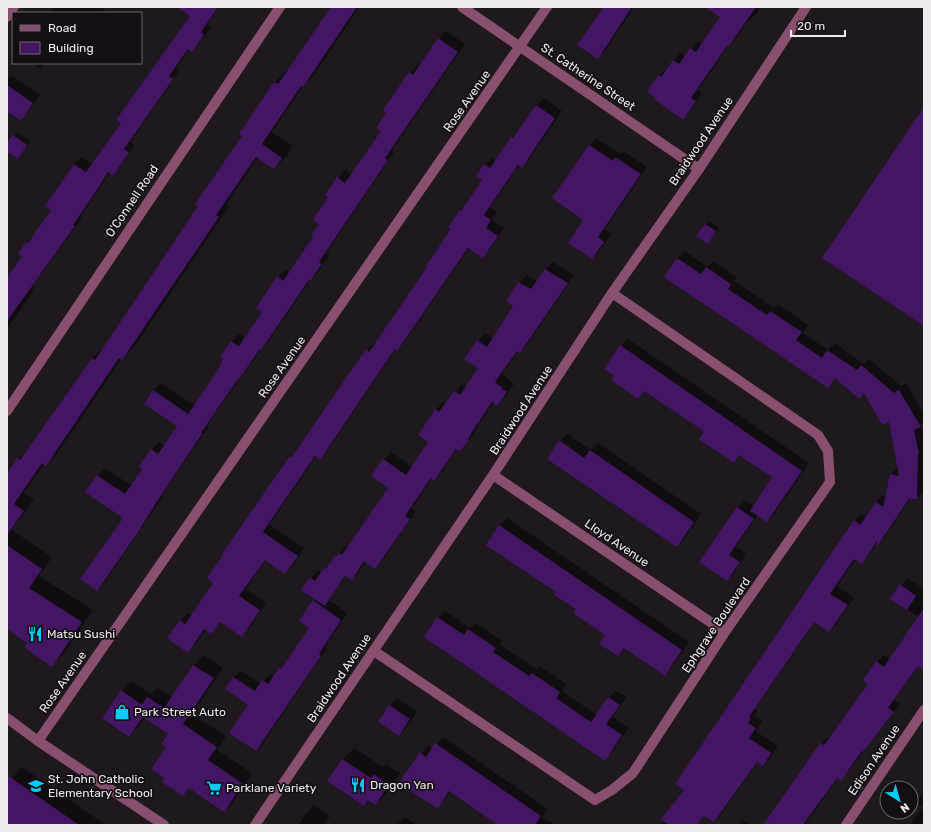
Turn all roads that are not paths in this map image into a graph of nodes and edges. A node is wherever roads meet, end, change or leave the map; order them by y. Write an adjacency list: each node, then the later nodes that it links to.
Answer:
1 (14, 7): 6 (street)
2 (280, 7): 10 (street, O'Connell Road)
3 (462, 7): 7 (street, St. Catherine Street)
4 (547, 7): 7 (street, Rose Avenue)
5 (806, 7): 8 (street, Braidwood Avenue)
6 (7, 17)
7 (520, 46): 8 (street, St. Catherine Street); 16 (street, Rose Avenue)
8 (698, 169): 9 (street, Braidwood Avenue)
9 (612, 294): 11 (street, Braidwood Avenue); 12 (street, Ephgrave Boulevard)
10 (7, 410)
11 (493, 475): 12 (street, Lloyd Avenue); 13 (street, Braidwood Avenue)
12 (726, 632): 13 (street, Ephgrave Boulevard)
13 (374, 651): 18 (street, Braidwood Avenue)
14 (924, 710): 19 (street, Edison Avenue)
15 (7, 718): 16 (street)
16 (38, 741): 17 (street)
17 (164, 825)
18 (255, 825)
19 (846, 825)

